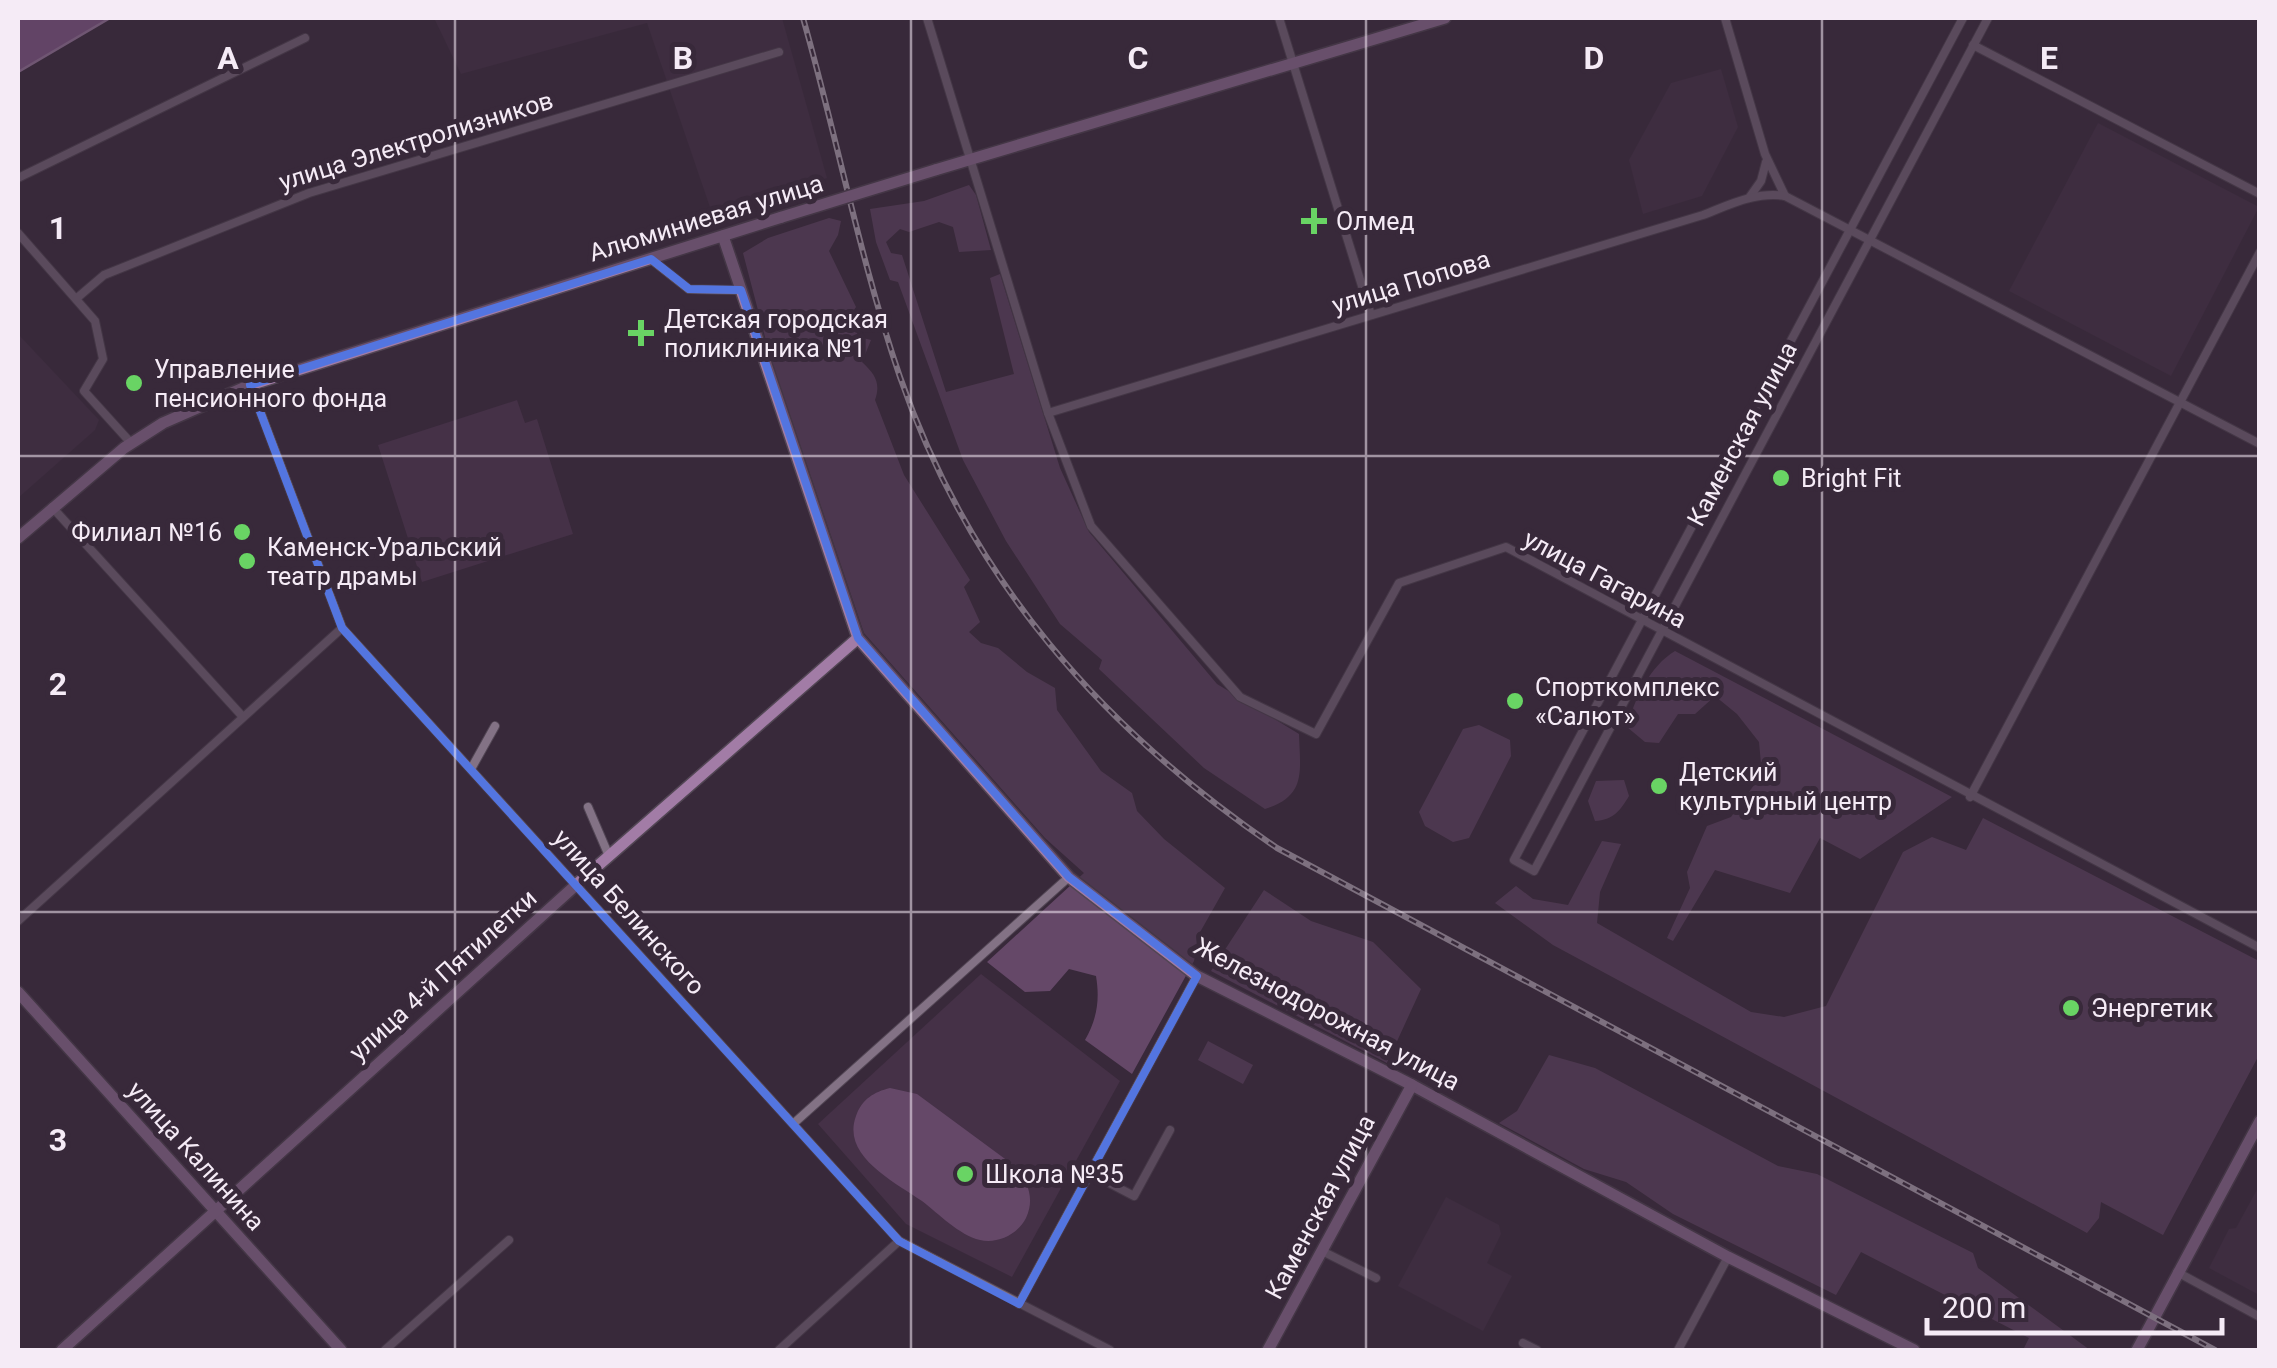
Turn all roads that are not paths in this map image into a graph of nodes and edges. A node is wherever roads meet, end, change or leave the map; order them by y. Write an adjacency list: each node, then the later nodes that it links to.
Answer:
1 (927, 18): 12 (street, улица Гагарина)
2 (1280, 18): 10 (street)
3 (1445, 18): 10 (street, Алюминиевая улица)
4 (1725, 18): 11 (street)
5 (1963, 18): 17 (street, Каменская улица)
6 (1988, 18): 8 (street, Каменская улица)
7 (305, 38): 13 (street)
8 (1973, 44): 14 (street); 20 (street, Каменская улица)
9 (779, 52): 24 (street, улица Электролизников)
10 (1293, 63): 12 (street, Алюминиевая улица); 25 (street)
11 (1765, 154): 15 (street); 16 (street)
12 (970, 160): 19 (street, Алюминиевая улица, bridge); 28 (street, улица Гагарина)
13 (18, 178)
14 (2260, 194)
15 (1785, 196): 16 (street, улица Попова); 17 (street)
16 (1749, 198): 25 (street, улица Попова)
17 (1849, 231): 20 (street); 33 (street, Каменская улица)
18 (18, 233): 24 (street)
19 (723, 236): 22 (street, Алюминиевая улица); 23 (street, Железнодорожная улица)
20 (1870, 242): 27 (street); 35 (street, Каменская улица)
21 (2260, 252): 27 (street)
22 (651, 259): 23 (street); 26 (street, Алюминиевая улица)
23 (741, 290): 36 (street, Железнодорожная улица)
24 (77, 298): 29 (street)
25 (1371, 315): 28 (street, улица Попова)
26 (250, 385): 29 (street, Алюминиевая улица); 34 (street, улица Белинского)
27 (2180, 402): 30 (street); 40 (street)
28 (1048, 414): 33 (street, улица Гагарина)
29 (131, 443): 31 (street, Алюминиевая улица)
30 (2260, 444)
31 (52, 507): 32 (street, Алюминиевая улица); 37 (street)
32 (18, 538)
33 (1641, 621): 35 (street, улица Гагарина); 35 (street, Каменская улица)
34 (342, 628): 37 (street); 39 (street, улица Белинского)
35 (1662, 632): 40 (street, улица Гагарина)
36 (858, 638): 42 (street, улица 4-й Пятилетки); 43 (street, Железнодорожная улица)
37 (243, 717): 45 (street)
38 (495, 726): 39 (street)
39 (471, 769): 44 (street, улица Белинского)
40 (1970, 797): 46 (street, улица Гагарина)
41 (588, 807): 42 (street)
42 (609, 856): 44 (street, улица 4-й Пятилетки)
43 (1069, 877): 47 (street, Железнодорожная улица); 51 (street)
44 (576, 884): 51 (street, улица Белинского); 54 (street, улица 4-й Пятилетки)
45 (18, 921)
46 (2260, 948)
47 (1197, 976): 49 (street, Железнодорожная улица); 53 (street)
48 (18, 992): 54 (street, улица Калинина)
49 (1412, 1085): 57 (street, Каменская улица); 58 (street, Железнодорожная улица)
50 (2260, 1121): 59 (street)
51 (793, 1124): 56 (street, улица Белинского)
52 (1170, 1130): 53 (street)
53 (1090, 1174): 61 (street)
54 (216, 1211): 64 (street, улица 4-й Пятилетки); 65 (street, улица Калинина)
55 (509, 1240): 66 (street)
56 (898, 1241): 61 (street, улица Белинского); 67 (street)
57 (1322, 1251): 60 (street); 69 (street, Каменская улица)
58 (1728, 1257): 71 (street); 72 (street, Железнодорожная улица)
59 (2177, 1272): 62 (street); 73 (street)
60 (1376, 1278)
61 (1020, 1304): 68 (street, улица Белинского)
62 (2260, 1317)
63 (1523, 1343): 70 (street)
64 (62, 1350)
65 (341, 1350)
66 (385, 1350)
67 (779, 1350)
68 (1110, 1350)
69 (1268, 1350)
70 (1537, 1350)
71 (1678, 1350)
72 (1914, 1350)
73 (2137, 1350)

